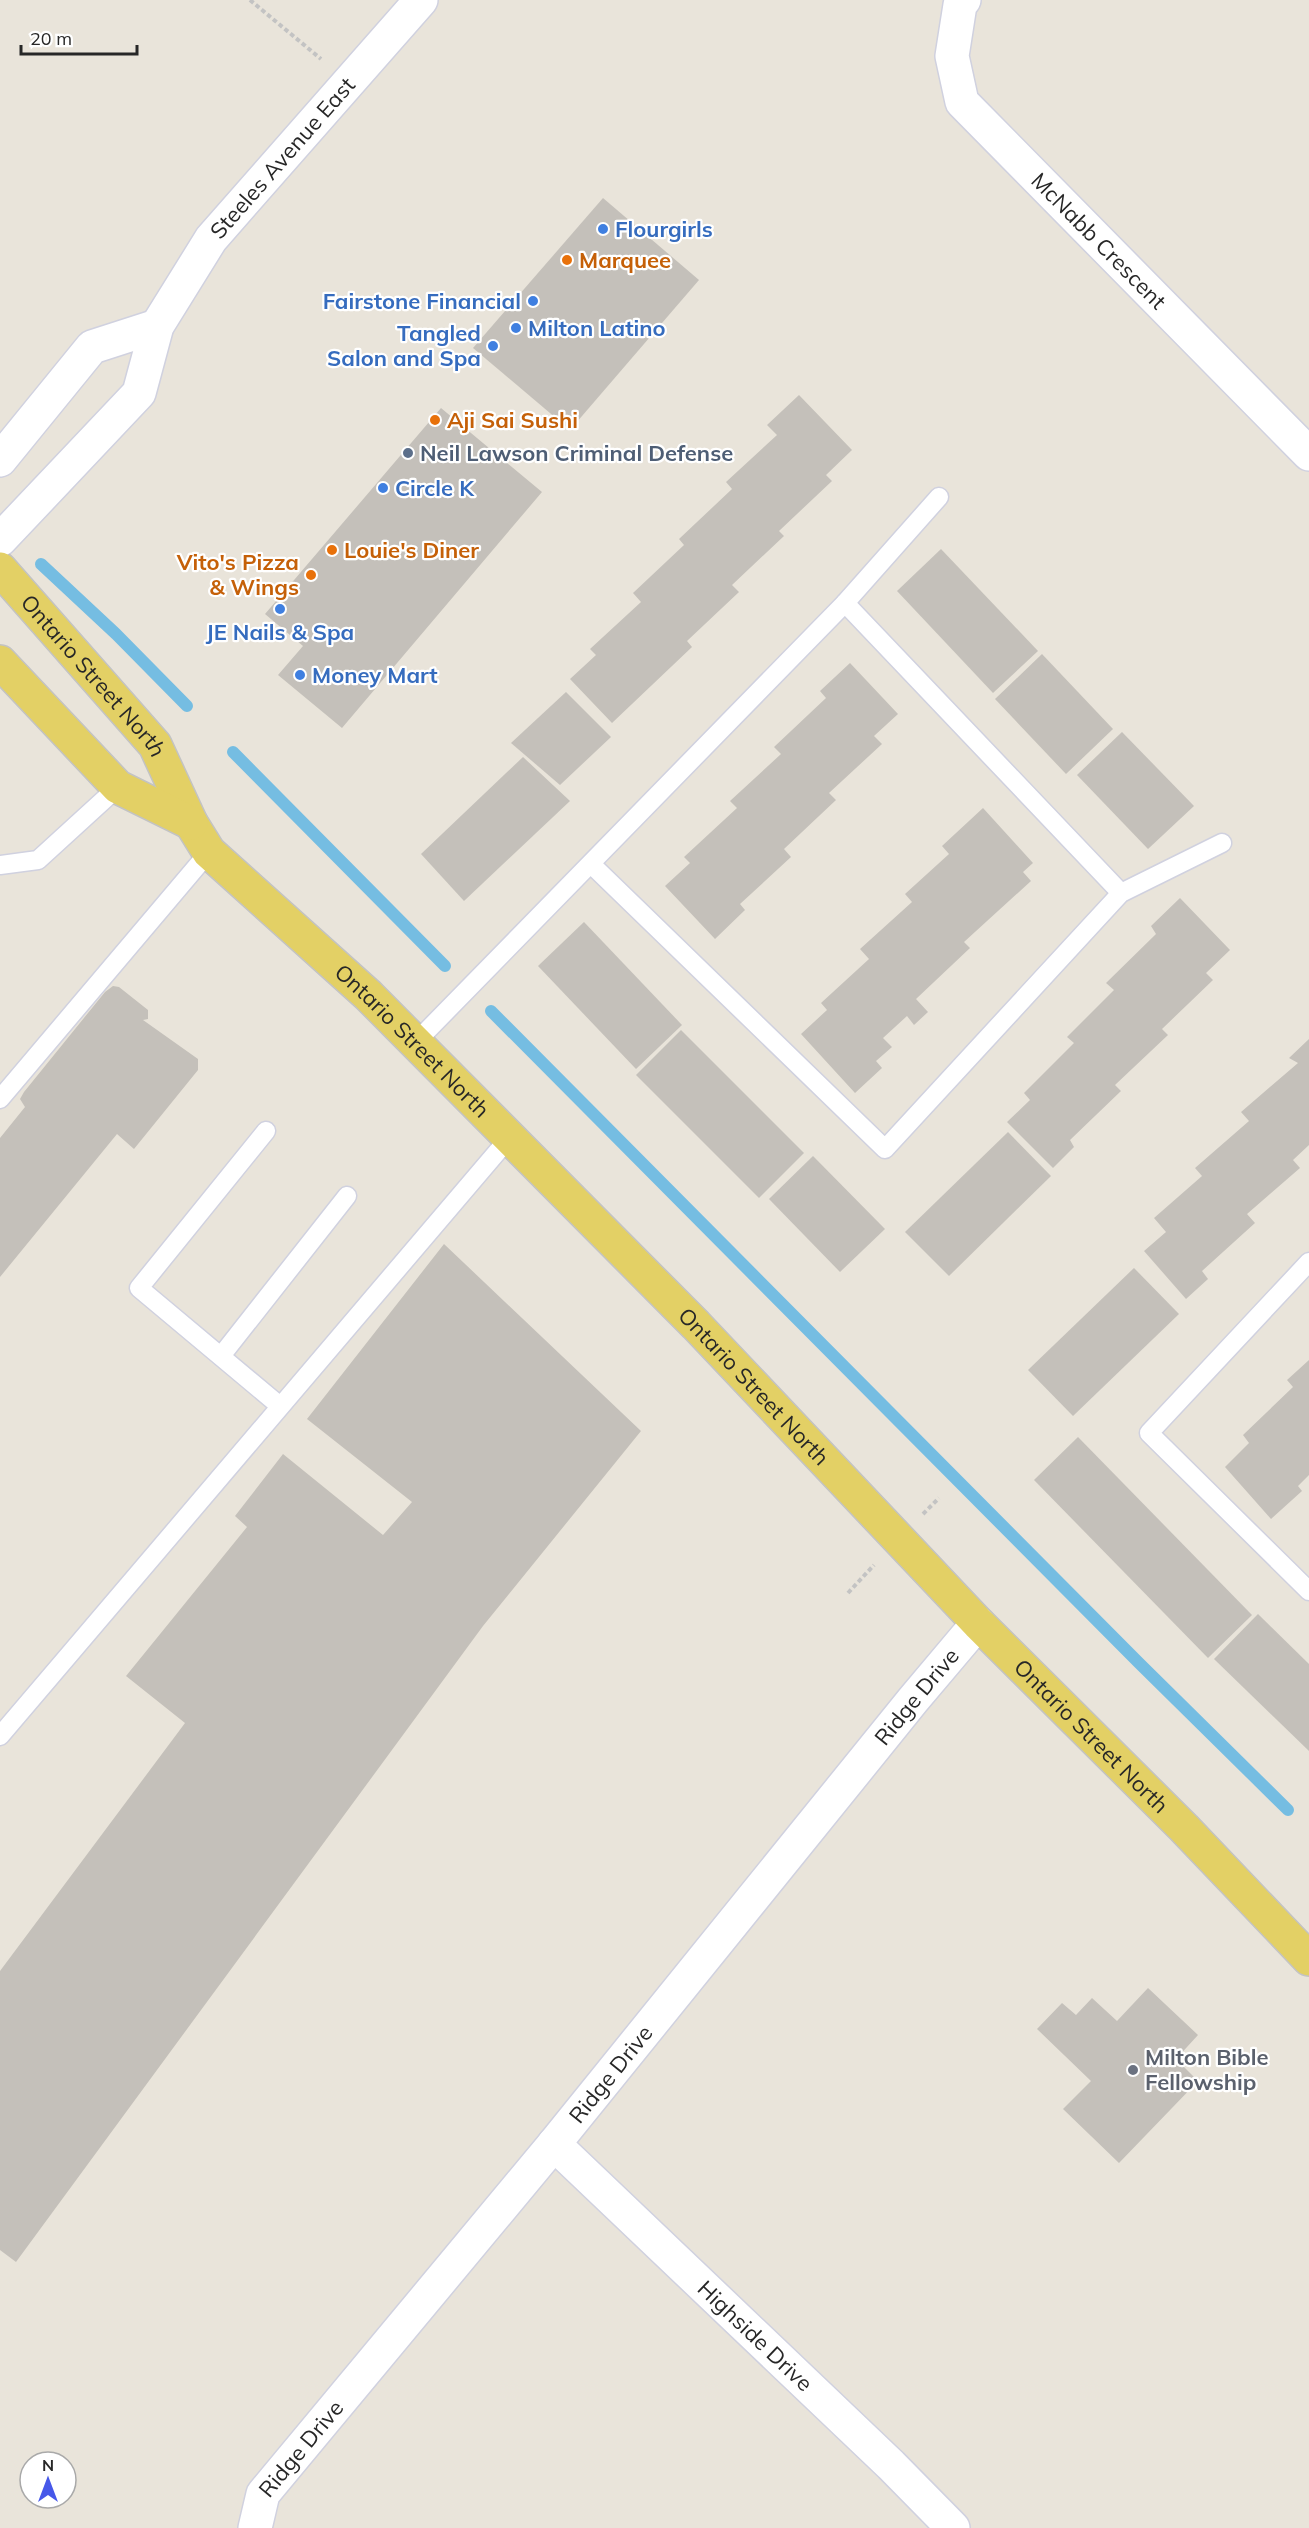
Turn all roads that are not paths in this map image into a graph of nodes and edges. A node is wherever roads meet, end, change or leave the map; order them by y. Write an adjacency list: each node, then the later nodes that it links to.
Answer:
1 (421, 0): 3 (street, Steeles Avenue East)
2 (964, 0): 4 (street, McNabb Crescent)
3 (158, 326): 5 (street); 7 (street, Steeles Avenue East)
4 (1309, 454)
5 (0, 460)
6 (939, 497): 9 (lane)
7 (0, 540)
8 (0, 569): 12 (main road, Ontario Street North)
9 (845, 603): 15 (lane); 17 (lane)
10 (0, 662): 11 (main road, Ontario Street North)
11 (118, 787): 12 (main road, Ontario Street North); 16 (lane)
12 (191, 823): 14 (main road, Ontario Street North)
13 (1222, 843): 17 (lane)
14 (209, 852): 18 (main road, Ontario Street North); 19 (lane)
15 (591, 864): 17 (lane); 18 (lane)
16 (0, 865)
17 (1121, 893)
18 (415, 1043): 21 (main road, Ontario Street North)
19 (0, 1099)
20 (266, 1131): 24 (lane)
21 (509, 1138): 25 (lane); 27 (main road, Ontario Street North)
22 (347, 1196): 24 (lane)
23 (1309, 1262): 26 (lane)
24 (221, 1356): 25 (lane)
25 (280, 1406): 28 (lane)
26 (1309, 1591)
27 (978, 1623): 29 (main road, Ontario Street North); 30 (street, Ridge Drive)
28 (0, 1736)
29 (1309, 1959)
30 (554, 2144): 31 (street, Ridge Drive); 32 (street, Highside Drive)
31 (255, 2528)
32 (953, 2528)

